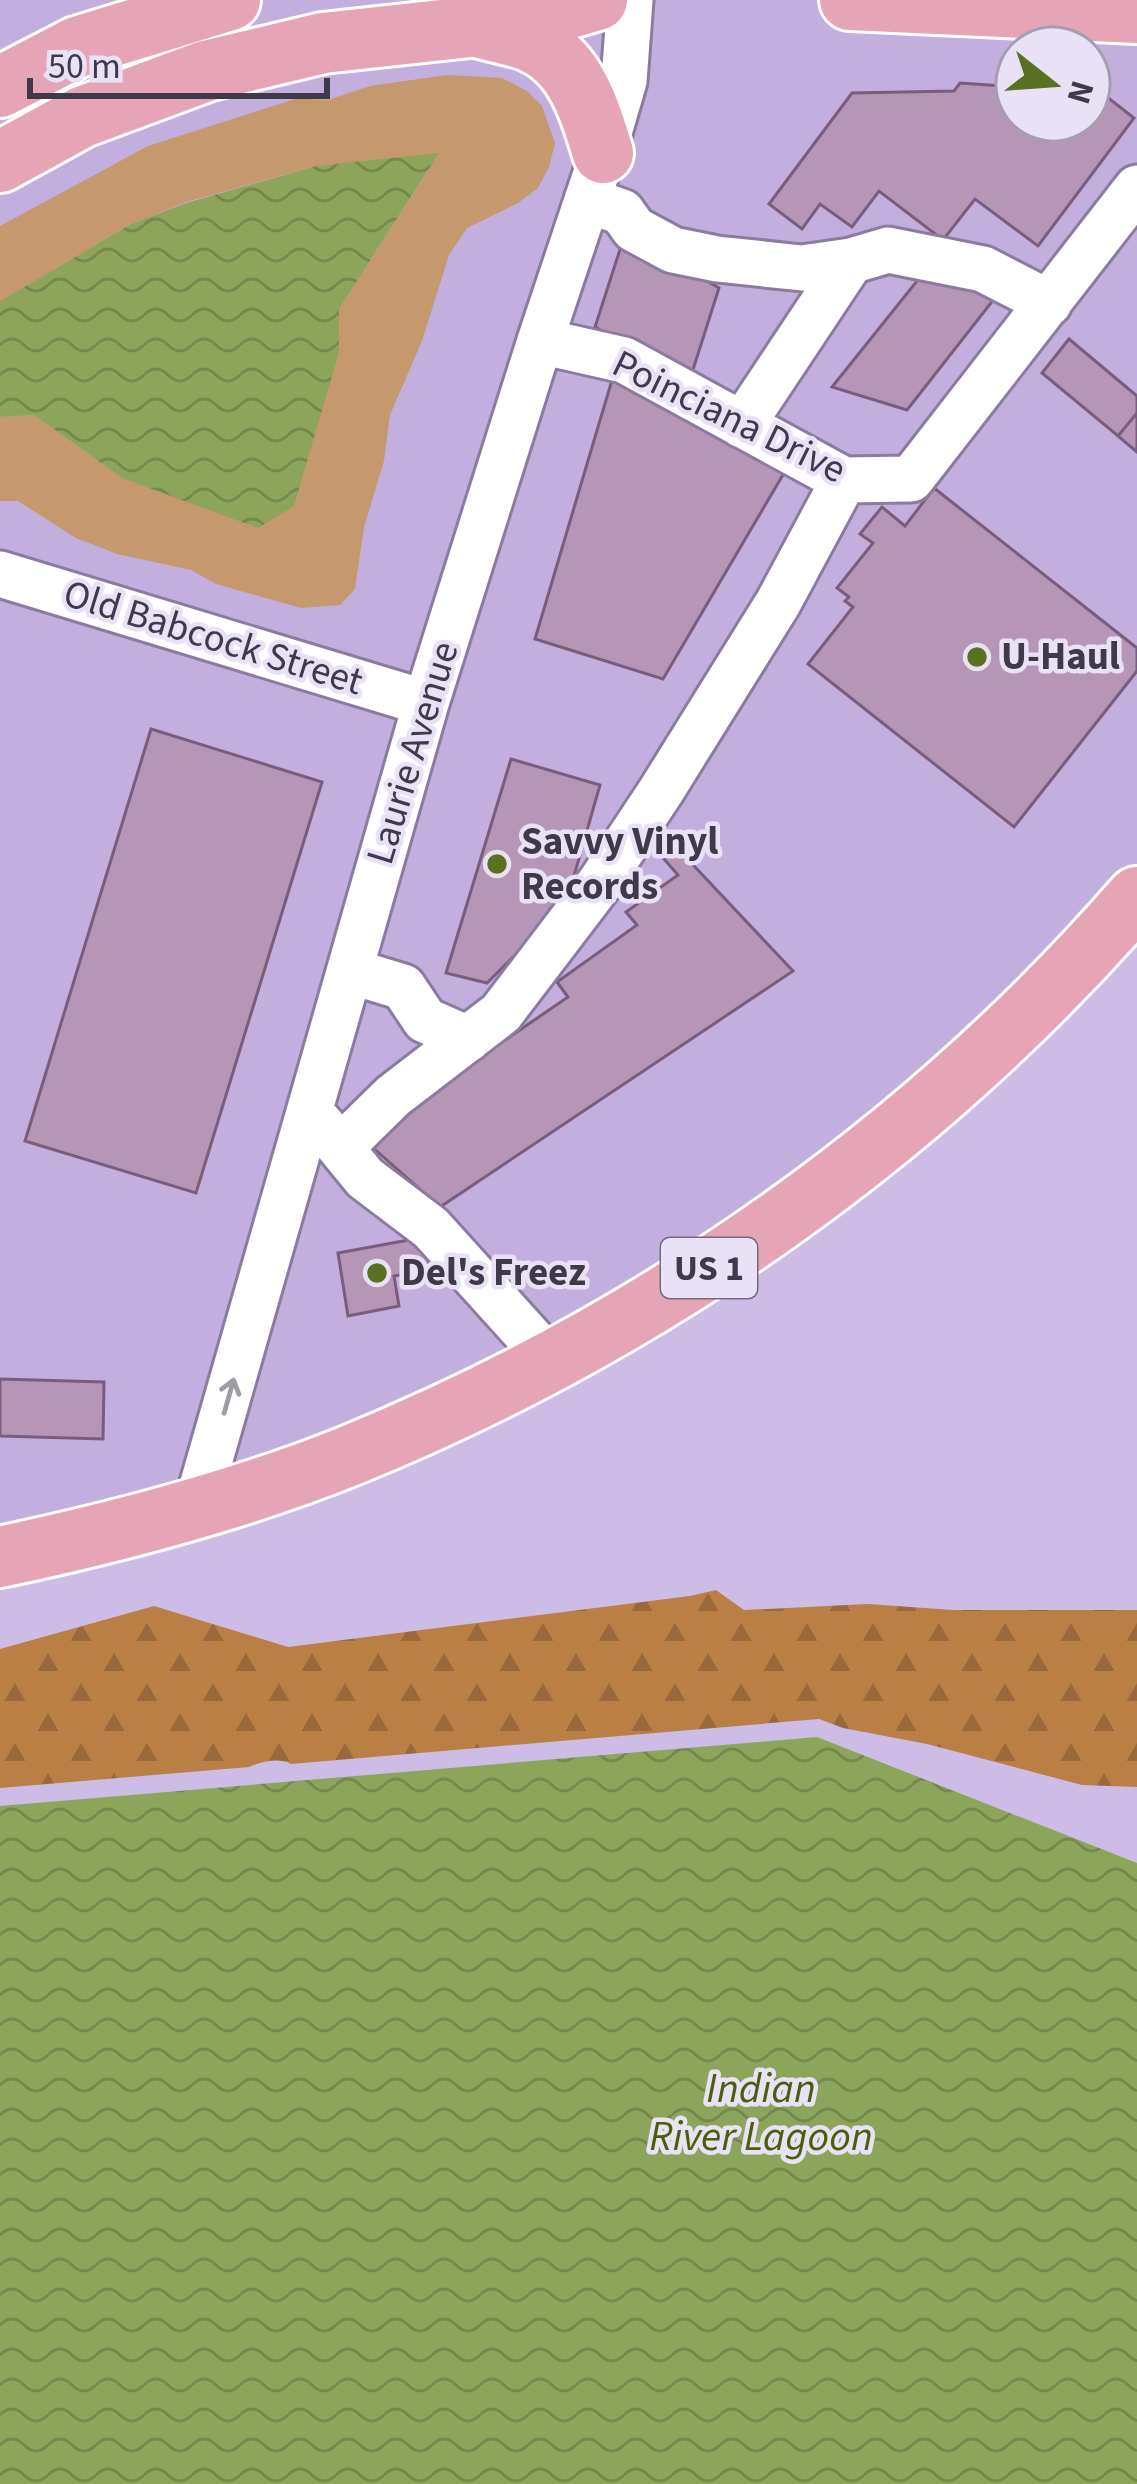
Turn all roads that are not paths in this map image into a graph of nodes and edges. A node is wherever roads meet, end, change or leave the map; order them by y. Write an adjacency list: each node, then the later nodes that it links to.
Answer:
1 (230, 0): 7 (main road)
2 (597, 0): 6 (main road)
3 (630, 0): 9 (street, Laurie Avenue)
4 (850, 0): 5 (main road)
5 (1137, 13)
6 (475, 27): 8 (main road); 9 (main road)
7 (0, 87)
8 (0, 162)
9 (595, 177): 11 (street); 13 (street, Laurie Avenue)
10 (1137, 188): 12 (street, Poinciana Drive)
11 (851, 261): 12 (street); 14 (street)
12 (1048, 303): 15 (street, Poinciana Drive)
13 (540, 341): 14 (street, Poinciana Drive); 17 (street, Laurie Avenue)
14 (742, 424): 15 (street, Poinciana Drive)
15 (844, 480): 20 (street)
16 (0, 574): 17 (street, Old Babcock Street)
17 (426, 703): 19 (street, Laurie Avenue)
18 (1137, 897): 23 (main road, US 1)
19 (350, 971): 20 (street); 21 (street, Laurie Avenue)
20 (468, 1039): 22 (street)
21 (310, 1111): 22 (street); 24 (street, Laurie Avenue, one-way to 21)
22 (341, 1147): 23 (street)
23 (551, 1361): 24 (main road, US 1)
24 (196, 1508): 25 (main road, US 1)
25 (0, 1557)

